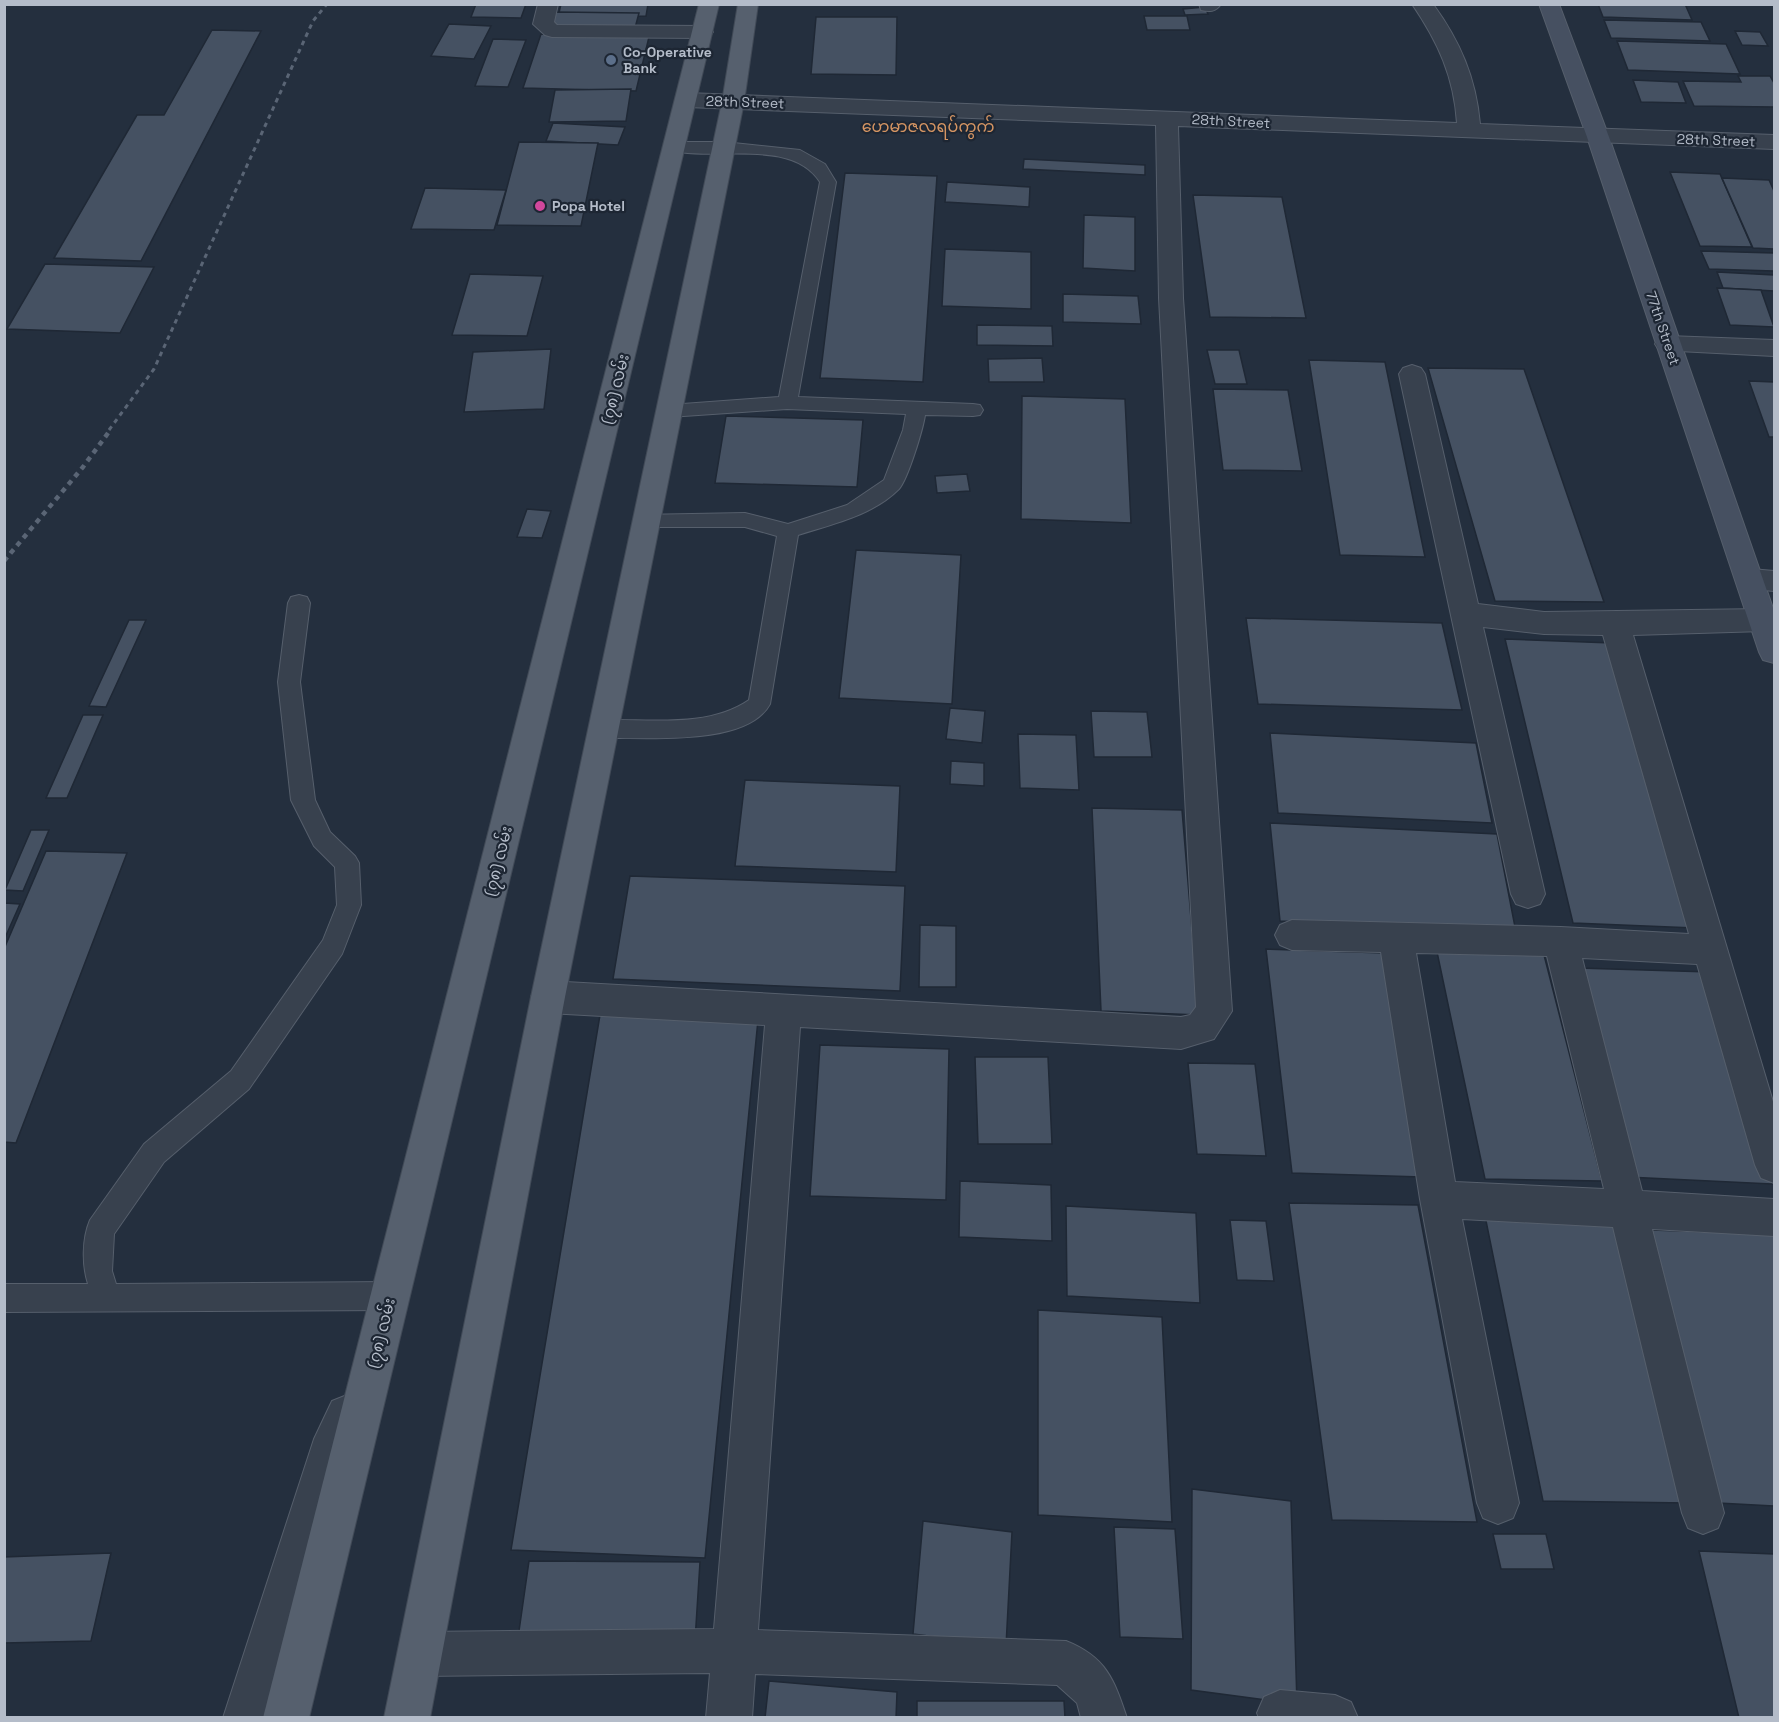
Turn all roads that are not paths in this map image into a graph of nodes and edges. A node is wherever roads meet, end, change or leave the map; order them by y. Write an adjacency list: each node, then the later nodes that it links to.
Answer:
1 (548, 4): 6 (street)
2 (709, 4): 6 (main road, (၇၈) လမ်း)
3 (748, 4): 8 (main road)
4 (1422, 4): 10 (street)
5 (1549, 4): 11 (street, 77th Street)
6 (703, 32): 7 (main road, (၇၈) လမ်း)
7 (687, 100): 8 (street, 28th Street); 13 (main road, (၇၈) လမ်း)
8 (733, 102): 9 (street, 28th Street); 14 (main road)
9 (1167, 118): 10 (street, 28th Street); 37 (street)
10 (1469, 131): 11 (street, 28th Street)
11 (1598, 137): 12 (street, 28th Street); 15 (street, 77th Street)
12 (1774, 142)
13 (675, 147): 14 (lane); 42 (main road, (၇၈) လမ်း)
14 (724, 147): 18 (lane); 21 (main road)
15 (1668, 344): 16 (street); 24 (street, 77th Street)
16 (1774, 348)
17 (1412, 374): 26 (street)
18 (787, 403): 19 (lane); 21 (lane)
19 (916, 408): 20 (lane); 23 (lane)
20 (973, 410)
21 (669, 411): 22 (main road)
22 (646, 520): 23 (lane); 30 (main road)
23 (788, 531): 30 (lane)
24 (1763, 580): 27 (street, 77th Street)
25 (299, 603): 44 (lane)
26 (1467, 614): 28 (street); 31 (street)
27 (1764, 620): 28 (street); 29 (street, 77th Street)
28 (1617, 624): 35 (street)
29 (1774, 652)
30 (604, 729): 36 (main road)
31 (1528, 894)
32 (1292, 935): 33 (street)
33 (1396, 938): 34 (street); 39 (street)
34 (1561, 942): 35 (street); 40 (street)
35 (1712, 950): 38 (street)
36 (548, 997): 37 (street); 49 (main road)
37 (784, 1011): 48 (street)
38 (1774, 1165)
39 (1439, 1198): 40 (street); 46 (street)
40 (1626, 1209): 41 (street); 47 (street)
41 (1774, 1217)
42 (390, 1296): 44 (lane); 45 (main road, (၇၈) လမ်း)
43 (4, 1298): 44 (lane)
44 (107, 1298)
45 (371, 1373): 51 (street); 52 (main road, (၇၈) လမ်း)
46 (1498, 1503)
47 (1703, 1513)
48 (732, 1651): 49 (street); 54 (street); 55 (street)
49 (421, 1654): 53 (main road)
50 (1280, 1713): 56 (street)
51 (246, 1718)
52 (286, 1718)
53 (407, 1718)
54 (729, 1718)
55 (1104, 1718)
56 (1335, 1718)

